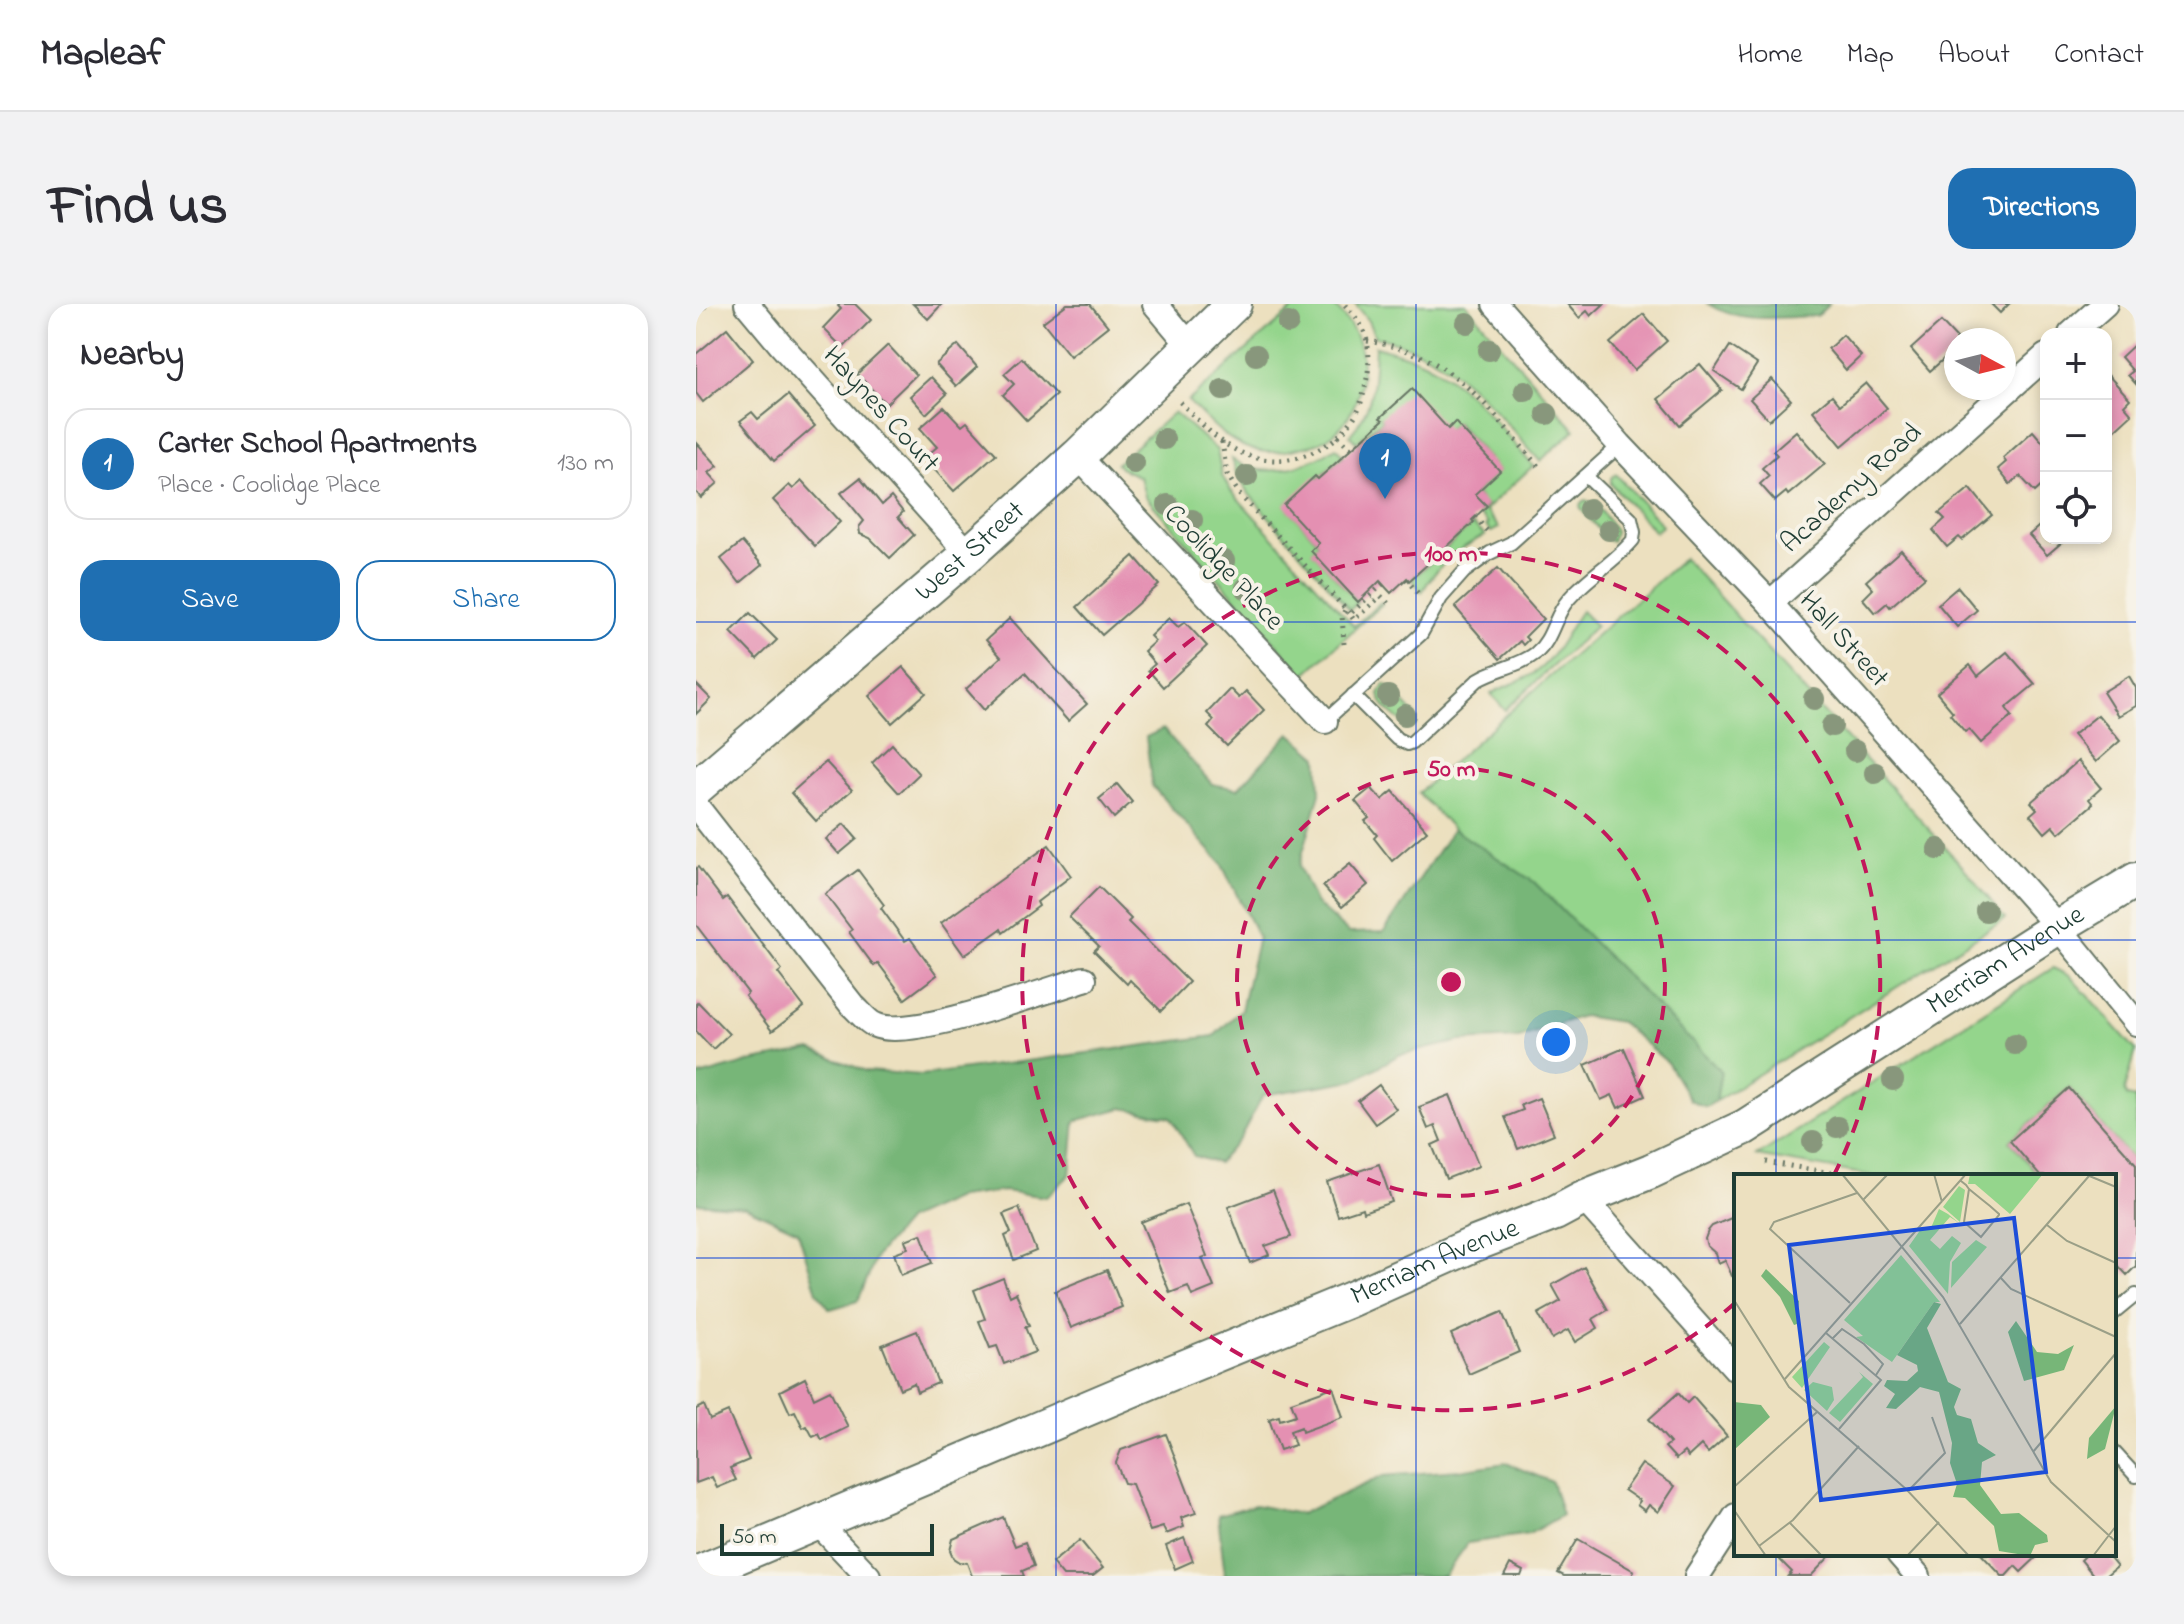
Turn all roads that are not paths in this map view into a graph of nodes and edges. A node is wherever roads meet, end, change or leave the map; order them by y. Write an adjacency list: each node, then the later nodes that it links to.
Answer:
1 (747, 304): 12 (street, Haynes Court)
2 (1155, 304): 7 (street)
3 (1234, 304): 7 (street, West Street)
4 (1495, 304): 9 (street, Hall Street)
5 (2105, 304): 6 (street)
6 (2078, 328)
7 (1191, 347): 10 (street, West Street)
8 (2040, 361): 13 (street, Academy Road)
9 (1620, 445): 11 (lane); 13 (street, Hall Street)
10 (1078, 456): 12 (street, West Street); 15 (street, Coolidge Place)
11 (1586, 476): 14 (lane); 14 (lane)
12 (969, 554): 16 (street, West Street)
13 (1770, 603): 19 (street, Hall Street)
14 (1353, 695): 15 (lane)
15 (1325, 721)
16 (696, 788)
17 (696, 806): 20 (street)
18 (2136, 880): 19 (street, Merriam Avenue)
19 (2058, 927): 21 (street, Hall Street); 22 (street, Merriam Avenue)
20 (1084, 979)
21 (2136, 1023)
22 (1583, 1198): 25 (street); 29 (street, Merriam Avenue)
23 (2136, 1295): 24 (lane)
24 (2116, 1311)
25 (1734, 1367)
26 (2116, 1454): 27 (lane)
27 (2136, 1476)
28 (1734, 1519): 33 (street)
29 (817, 1522): 31 (street, Merriam Avenue); 32 (street)
30 (1901, 1556): 34 (street)
31 (696, 1574)
32 (868, 1576)
33 (1697, 1576)
34 (1918, 1576)

